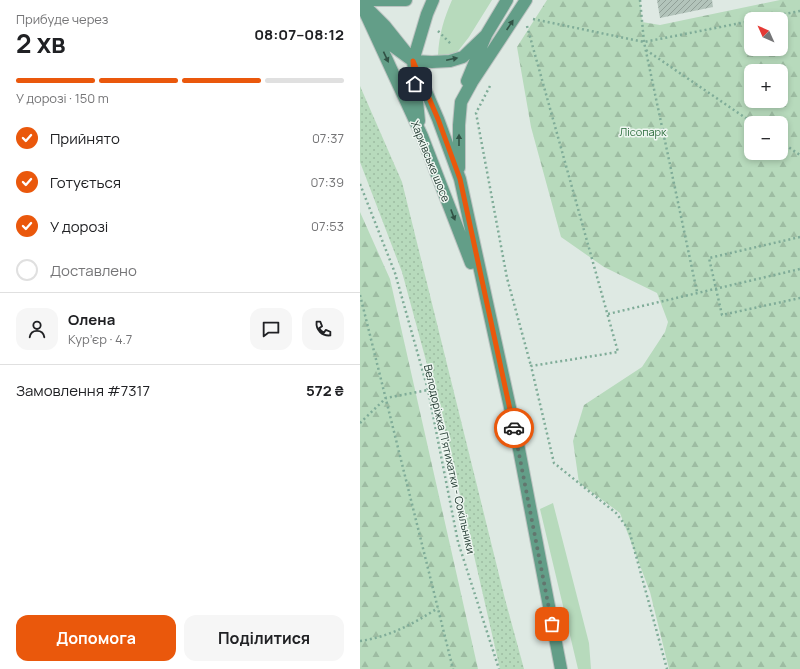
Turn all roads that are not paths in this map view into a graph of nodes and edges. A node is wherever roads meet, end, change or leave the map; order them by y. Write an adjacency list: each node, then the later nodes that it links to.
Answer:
1 (406, 0): 5 (main road)
2 (433, 0): 8 (main road)
3 (507, 0): 7 (main road)
4 (526, 0): 9 (main road, one-way to 4)
5 (361, 1): 6 (main road, Харківське шосе); 8 (main road, Харківське шосе)
6 (369, 21): 8 (main road); 10 (main road, Харківське шосе, one-way to 10)
7 (486, 34): 8 (main road, one-way to 7); 9 (main road)
8 (413, 61): 10 (main road); 11 (main road, Харківське шосе)
9 (461, 102): 11 (main road, one-way to 9)
10 (422, 136): 12 (main road, Харківське шосе, one-way to 12)
11 (460, 179): 12 (main road, Харківське шосе)
12 (485, 300): 13 (main road, Харківське шосе)
13 (561, 669)

